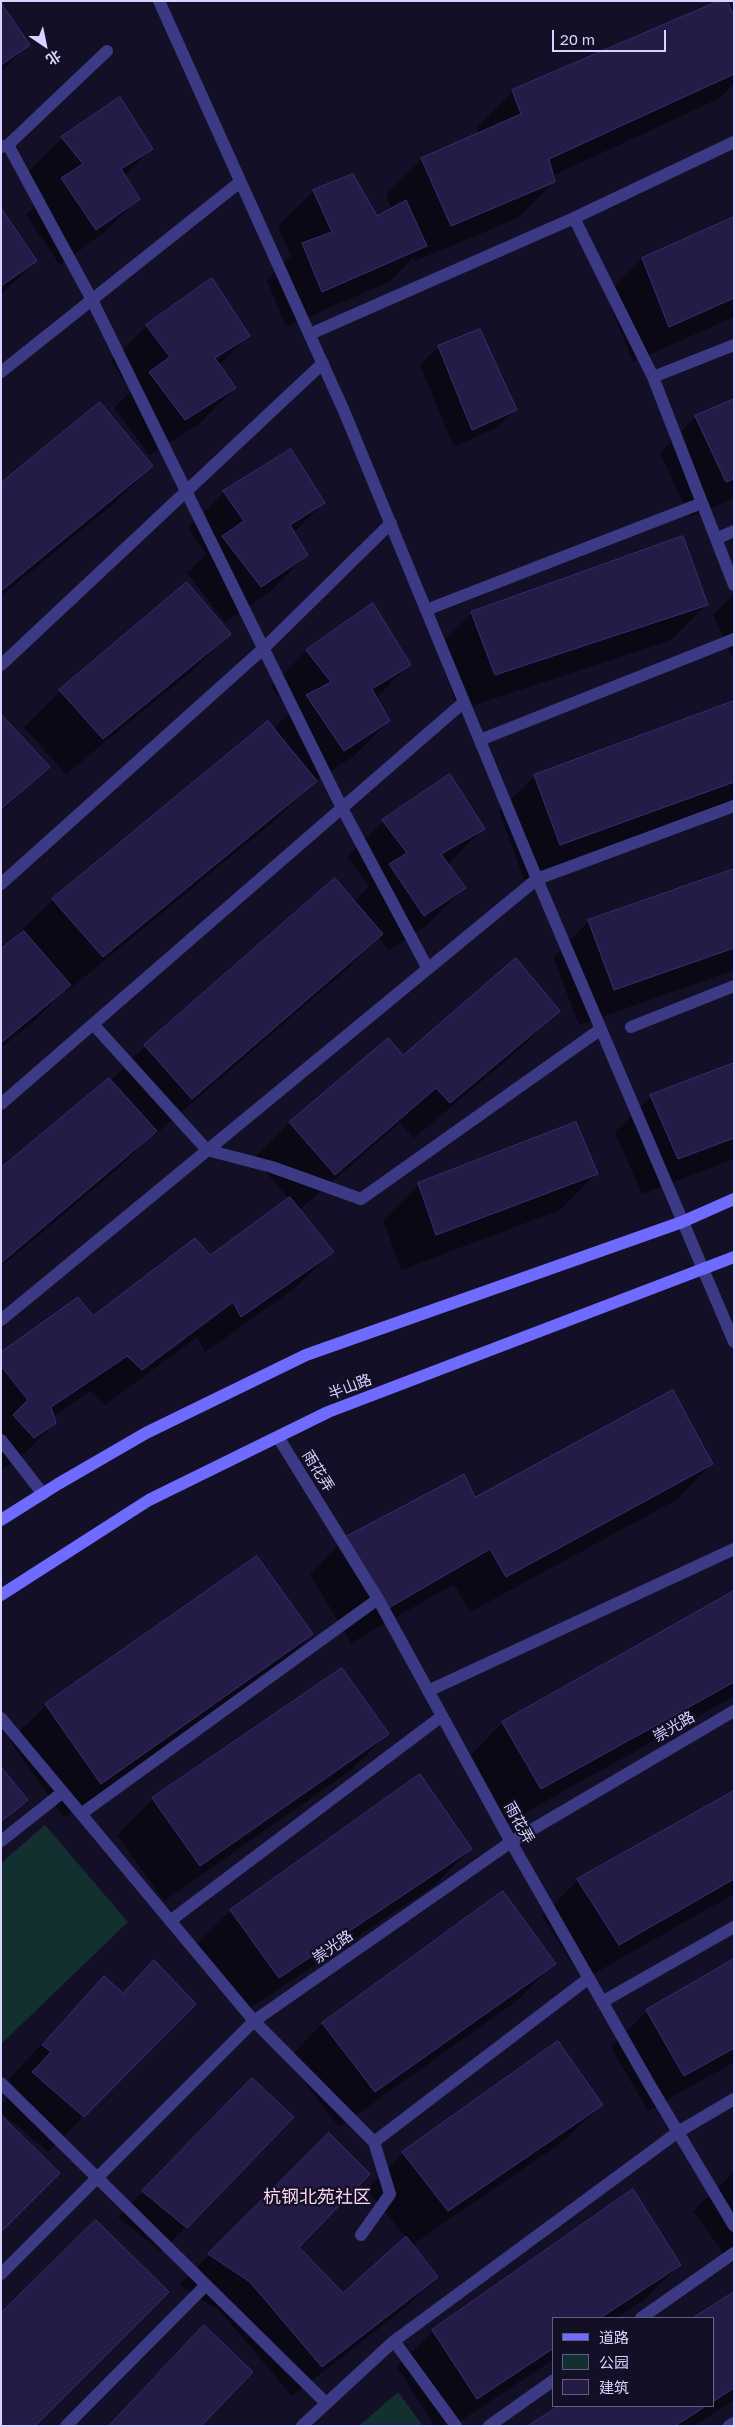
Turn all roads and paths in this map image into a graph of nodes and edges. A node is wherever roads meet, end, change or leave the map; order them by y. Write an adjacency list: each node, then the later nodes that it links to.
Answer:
1 (159, 1): 5 (lane)
2 (107, 51): 4 (lane)
3 (734, 142): 6 (lane)
4 (4, 146): 7 (lane)
5 (240, 182): 7 (lane); 8 (lane)
6 (574, 218): 8 (lane); 12 (lane)
7 (92, 300): 11 (lane); 13 (lane)
8 (310, 334): 10 (lane)
9 (734, 345): 12 (lane)
10 (323, 363): 13 (lane); 15 (lane)
11 (1, 372)
12 (653, 376): 14 (lane)
13 (187, 492): 21 (lane); 22 (lane)
14 (702, 503): 17 (lane); 19 (lane)
15 (391, 523): 19 (lane); 21 (lane)
16 (734, 530): 17 (lane)
17 (716, 539): 18 (lane)
18 (734, 585)
19 (426, 610): 23 (lane)
20 (734, 639): 24 (lane)
21 (264, 648): 26 (lane); 28 (lane)
22 (1, 665)
23 (464, 702): 24 (lane); 26 (lane)
24 (480, 740): 27 (lane)
25 (734, 806): 27 (lane)
26 (342, 808): 29 (lane); 31 (lane)
27 (538, 879): 29 (lane); 33 (lane)
28 (1, 884)
29 (428, 969): 35 (lane)
30 (734, 986): 32 (lane)
31 (93, 1024): 34 (lane); 35 (lane)
32 (632, 1027)
33 (600, 1029): 35 (lane); 37 (lane)
34 (1, 1104)
35 (207, 1150): 40 (lane)
36 (734, 1200): 37 (main road)
37 (682, 1222): 39 (lane); 44 (main road)
38 (734, 1257): 39 (main road, 半山路)
39 (702, 1269): 41 (lane); 42 (main road, 半山路)
40 (1, 1320)
41 (734, 1342)
42 (278, 1437): 47 (main road, 半山路); 48 (lane, 雨花弄)
43 (1, 1440): 44 (lane)
44 (43, 1494): 45 (main road)
45 (1, 1520)
46 (734, 1549): 49 (lane)
47 (1, 1595)
48 (378, 1599): 49 (lane, 雨花弄); 54 (lane)
49 (428, 1691): 51 (lane, 雨花弄)
50 (734, 1711): 56 (lane, 崇光路)
51 (442, 1716): 56 (lane, 雨花弄); 57 (lane)
52 (1, 1718): 53 (lane)
53 (63, 1792): 54 (lane); 55 (lane)
54 (81, 1814): 57 (lane)
55 (1, 1841)
56 (511, 1842): 59 (lane, 雨花弄); 61 (lane, 崇光路)
57 (170, 1921): 61 (lane)
58 (734, 1927): 60 (lane)
59 (589, 1978): 60 (lane, 雨花弄); 65 (lane)
60 (602, 2002): 64 (lane, 雨花弄)
61 (254, 2021): 65 (lane); 66 (lane, 崇光路)
62 (1, 2083): 66 (lane)
63 (734, 2099): 64 (lane)
64 (678, 2132): 67 (lane, 雨花弄); 73 (lane)
65 (374, 2142): 68 (lane)
66 (97, 2178): 70 (lane, 崇光路); 71 (lane)
67 (734, 2226)
68 (361, 2235)
69 (734, 2253): 72 (lane)
70 (1, 2274)
71 (206, 2285): 75 (lane); 77 (lane)
72 (642, 2317)
73 (394, 2341): 75 (lane); 79 (lane)
74 (552, 2381): 80 (lane)
75 (326, 2403): 78 (lane)
76 (734, 2423): 81 (lane)
77 (66, 2426)
78 (302, 2426)
79 (456, 2426)
80 (489, 2426)
81 (730, 2426)

